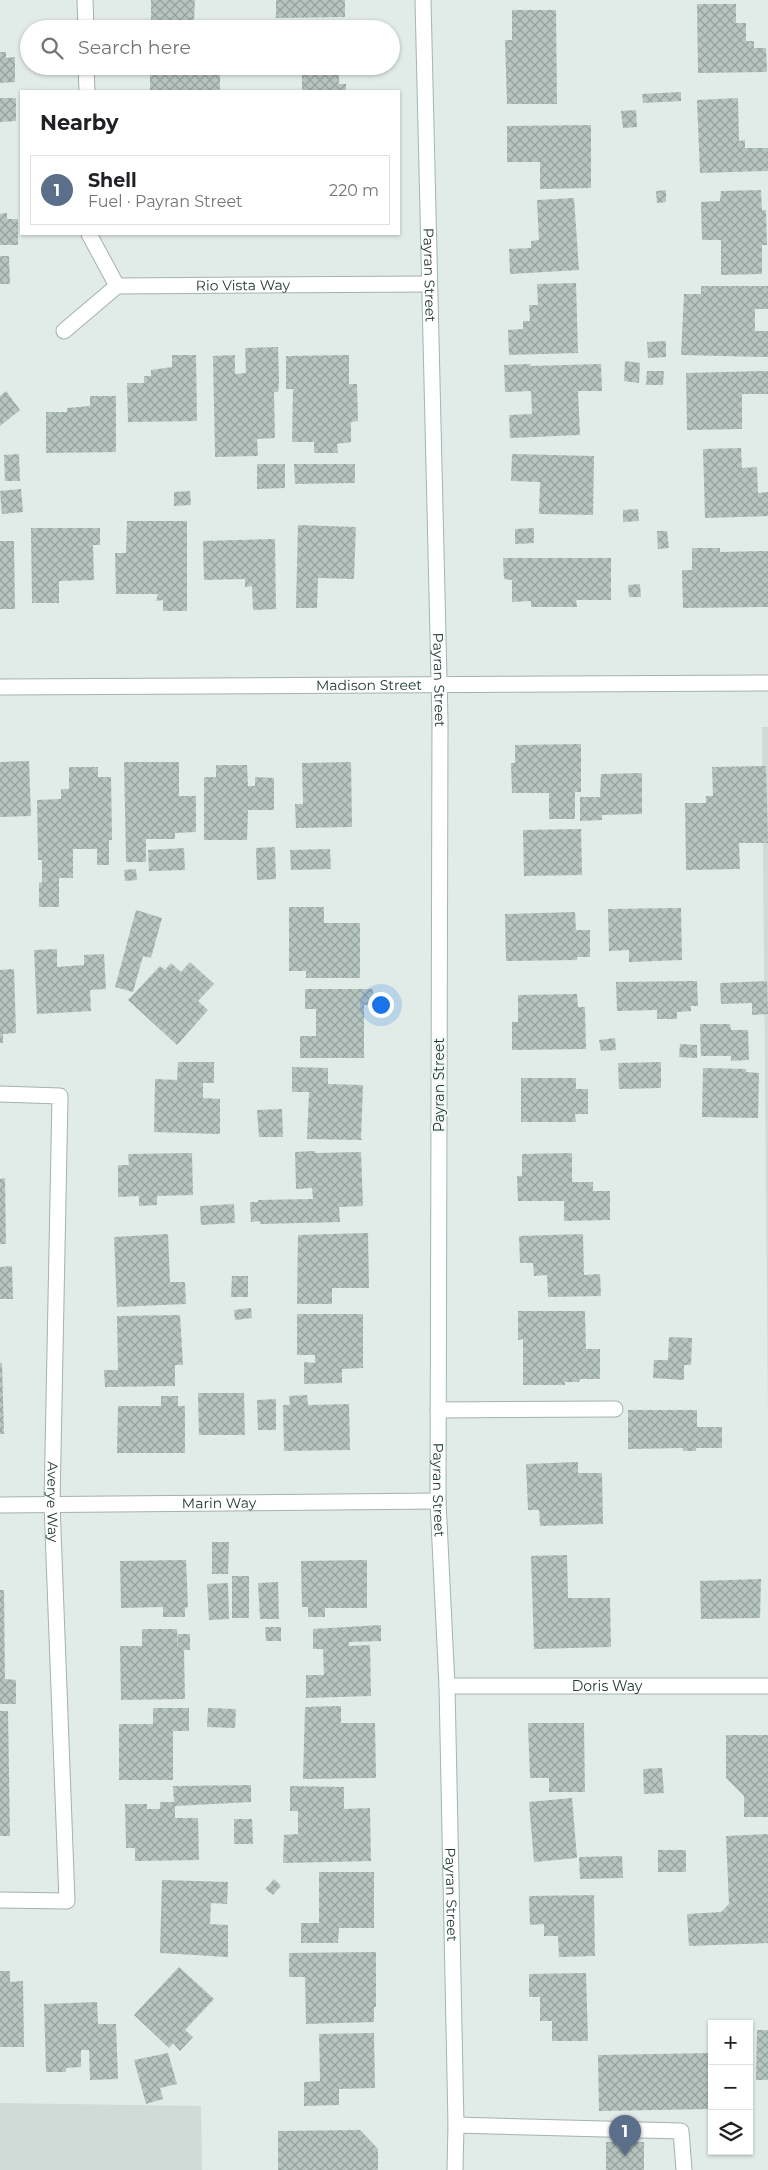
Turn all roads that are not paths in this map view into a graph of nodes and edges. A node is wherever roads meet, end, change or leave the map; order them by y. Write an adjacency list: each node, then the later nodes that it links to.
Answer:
1 (85, 0): 3 (street)
2 (423, 0): 7 (street, Payran Street)
3 (86, 20)
4 (86, 75): 5 (street)
5 (87, 90)
6 (90, 235): 8 (street)
7 (429, 284): 8 (street, Rio Vista Way); 11 (street, Payran Street)
8 (117, 286): 9 (street)
9 (64, 331)
10 (768, 683): 11 (street, Madison Street)
11 (439, 684): 12 (street, Madison Street); 14 (street, Payran Street)
12 (0, 687)
13 (0, 1094): 17 (street, Averye Way)
14 (438, 1410): 15 (street); 16 (street, Payran Street)
15 (615, 1410)
16 (438, 1501): 17 (street, Marin Way); 19 (street, Payran Street)
17 (52, 1504): 18 (street, Marin Way); 21 (street, Averye Way)
18 (0, 1505)
19 (446, 1686): 20 (street, Doris Way); 22 (street, Payran Street)
20 (768, 1686)
21 (0, 1900)
22 (456, 2125): 23 (street, Payran Street); 24 (street)
23 (455, 2170)
24 (684, 2170)

